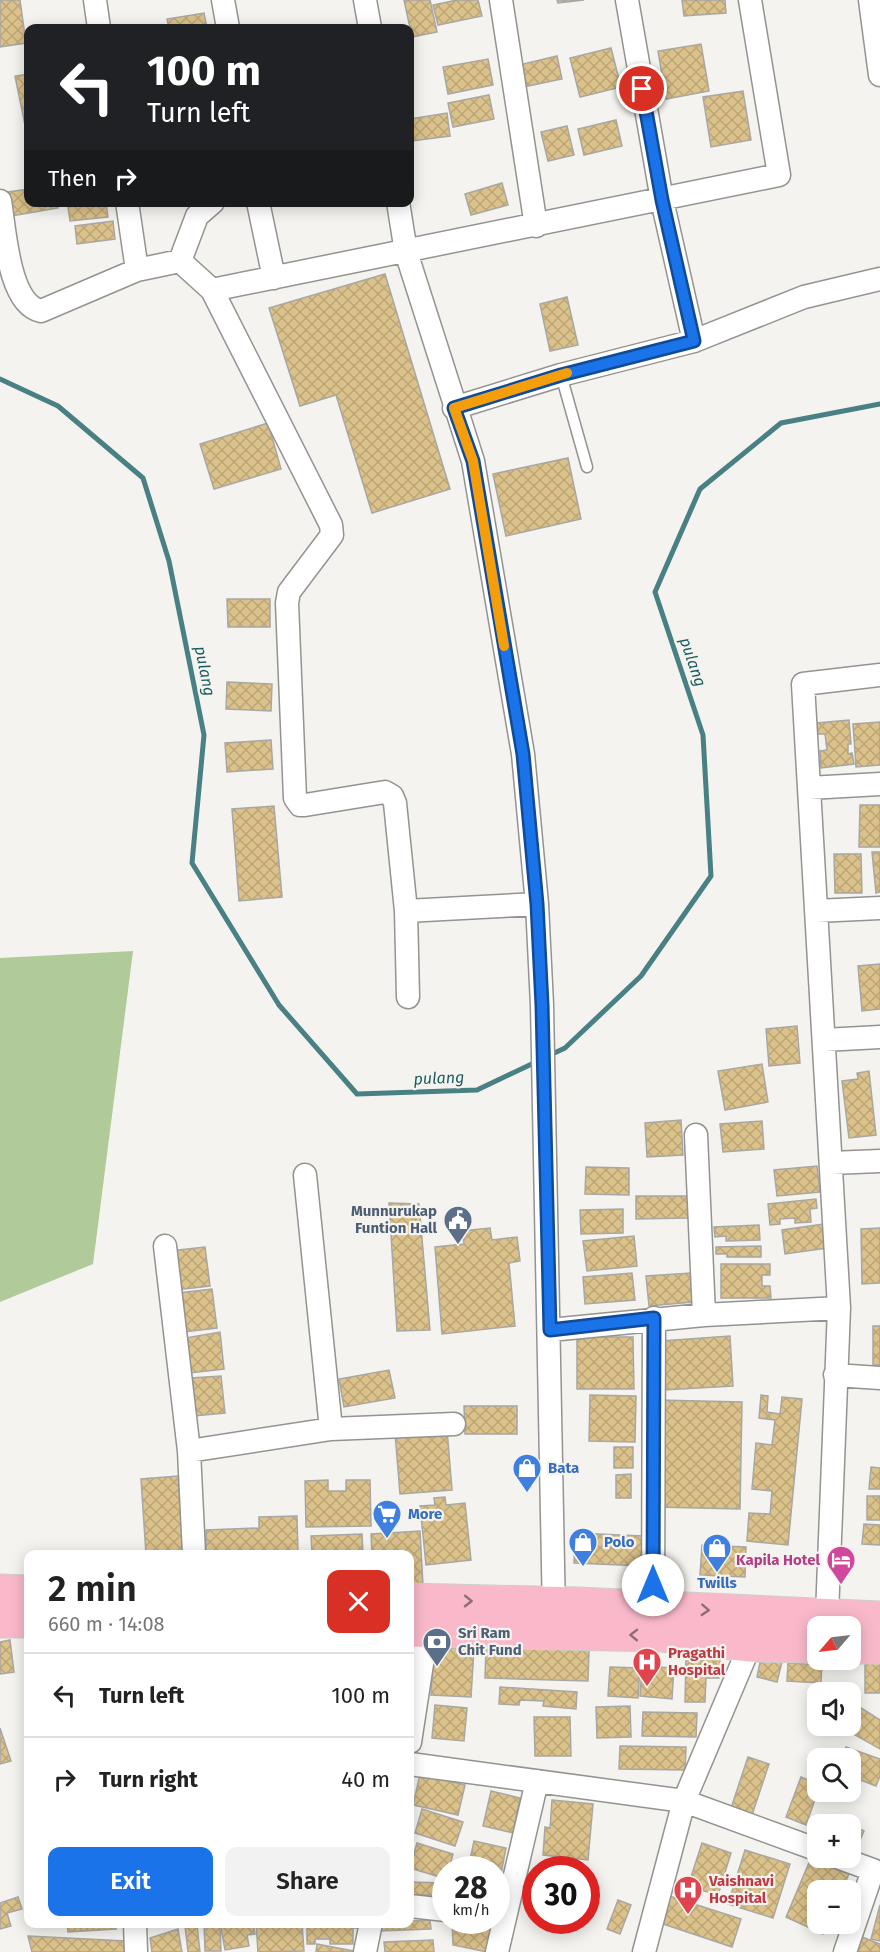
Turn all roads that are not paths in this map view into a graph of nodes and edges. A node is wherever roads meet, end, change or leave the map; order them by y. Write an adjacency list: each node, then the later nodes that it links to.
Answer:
1 (95, 0): 8 (street)
2 (223, 0): 9 (street)
3 (365, 0): 10 (street)
4 (501, 0): 18 (street)
5 (627, 0): 12 (street)
6 (750, 0): 12 (street)
7 (870, 0): 11 (street)
8 (98, 24)
9 (227, 24)
10 (369, 24)
11 (880, 75)
12 (662, 200): 18 (street); 25 (street)
13 (0, 201): 21 (street)
14 (128, 207): 21 (street)
15 (207, 207): 20 (street)
16 (259, 207): 22 (street)
17 (399, 207): 19 (street)
18 (536, 226): 19 (street)
19 (406, 252): 22 (street); 27 (street)
20 (180, 261): 21 (street); 24 (street)
21 (137, 270)
22 (273, 278): 24 (street)
23 (880, 279): 25 (street)
24 (212, 290): 34 (street)
25 (694, 341): 26 (street)
26 (561, 375): 27 (street); 28 (lane)
27 (454, 408): 32 (street)
28 (587, 467)
29 (880, 675): 31 (street)
30 (880, 784): 31 (street)
31 (809, 788): 35 (street)
32 (537, 904): 34 (street); 47 (street)
33 (880, 908): 35 (street)
34 (406, 911): 36 (street)
35 (816, 911): 38 (street)
36 (408, 996)
37 (880, 1037): 38 (street)
38 (824, 1040): 41 (street)
39 (696, 1135): 45 (street)
40 (880, 1161): 41 (street)
41 (831, 1162): 44 (street)
42 (305, 1174): 51 (street)
43 (165, 1246): 52 (street)
44 (839, 1308): 45 (street); 48 (street)
45 (704, 1315): 46 (street)
46 (654, 1318): 47 (street); 57 (street)
47 (550, 1330): 60 (street)
48 (835, 1375): 49 (street); 58 (street)
49 (880, 1378)
50 (454, 1424): 51 (street)
51 (331, 1429): 52 (street)
52 (189, 1451): 53 (street)
53 (194, 1550)
54 (0, 1591): 55 (main road)
55 (24, 1592)
56 (414, 1601): 60 (main road, one-way to 60)
57 (653, 1608): 58 (main road, one-way to 58); 60 (main road)
58 (827, 1615): 59 (main road)
59 (880, 1618)
60 (554, 1619): 63 (main road); 64 (main road, one-way to 60)
61 (0, 1621): 62 (main road)
62 (24, 1621)
63 (418, 1630): 68 (street)
64 (750, 1645): 65 (main road); 71 (street)
65 (807, 1646)
66 (861, 1647): 67 (main road)
67 (880, 1647)
68 (414, 1686)
69 (414, 1765): 70 (street)
70 (537, 1782): 71 (street); 75 (street)
71 (684, 1801): 72 (street); 84 (street)
72 (807, 1846)
73 (861, 1862): 74 (street)
74 (878, 1865): 85 (street)
75 (510, 1883)
76 (414, 1906): 77 (street)
77 (432, 1908)
78 (135, 1928): 81 (street)
79 (370, 1928): 82 (street)
80 (499, 1934): 83 (street)
81 (136, 1952)
82 (365, 1952)
83 (497, 1952)
84 (644, 1952)
85 (845, 1952)

